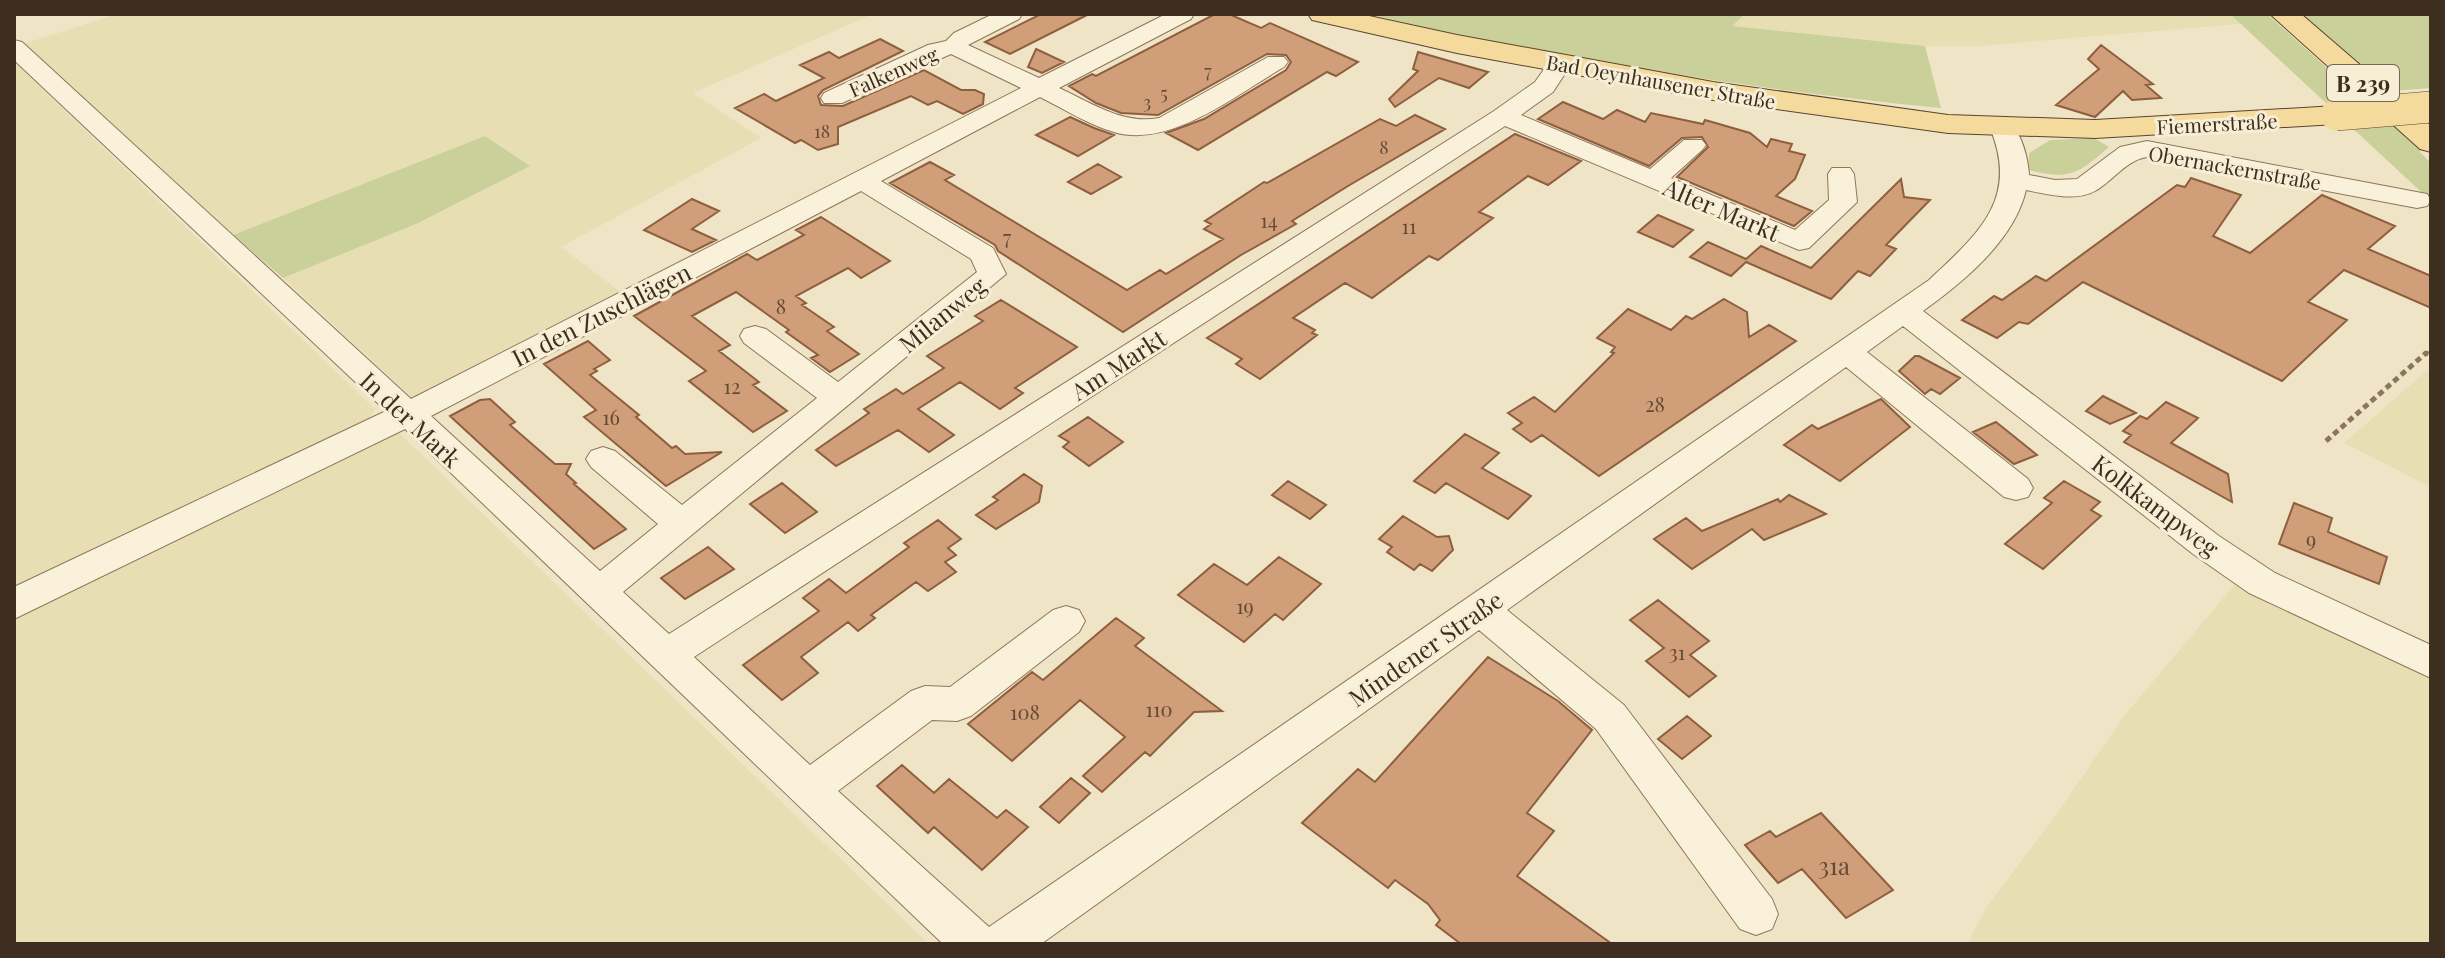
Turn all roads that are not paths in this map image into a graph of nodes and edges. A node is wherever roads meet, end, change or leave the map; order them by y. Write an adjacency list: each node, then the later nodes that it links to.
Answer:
1 (1011, 14): 6 (street, Falkenweg)
2 (1183, 14): 9 (street, In den Zuschlägen)
3 (1338, 16): 8 (main road, Bad Oeynhausener Straße)
4 (2289, 18): 15 (main road, B 239)
5 (14, 47): 27 (street, In der Mark)
6 (954, 47): 9 (street, Falkenweg); 10 (street, Falkenweg)
7 (1276, 62): 9 (street, Falkenweg)
8 (1560, 63): 12 (street, Am Markt); 13 (main road, Bad Oeynhausener Straße)
9 (1042, 87): 19 (street, In den Zuschlägen)
10 (833, 98)
11 (2431, 107): 14 (main road, Fiemerstraße, bridge)
12 (1503, 116): 20 (street, Alter Markt); 35 (street, Am Markt)
13 (2003, 128): 14 (main road, Fiemerstraße); 21 (street)
14 (2095, 129): 17 (street)
15 (2431, 142)
16 (1693, 145): 20 (street, Alter Markt)
17 (2129, 152): 21 (street, Obernackernstraße); 22 (street, Obernackernstraße)
18 (1841, 174): 20 (street, Alter Markt)
19 (861, 180): 26 (street, Milanweg); 27 (street, In den Zuschlägen)
20 (1653, 180)
21 (2016, 180): 23 (street, Mindener Straße)
22 (2417, 200)
23 (1904, 312): 25 (street, Mindener Straße); 36 (street, Kolkkampweg)
24 (755, 336): 26 (street)
25 (1847, 352): 29 (street); 33 (street, Mindener Straße)
26 (838, 398): 30 (street, Milanweg)
27 (406, 415): 31 (street, In der Mark); 32 (street, In den Zuschlägen)
28 (603, 459): 30 (street)
29 (2016, 488)
30 (682, 525): 31 (street, Milanweg)
31 (601, 590): 35 (street, In der Mark)
32 (14, 604)
33 (1480, 609): 38 (street); 40 (street, Mindener Straße)
34 (1066, 621): 37 (street)
35 (667, 655): 37 (street, In der Mark)
36 (2431, 662)
37 (808, 790): 39 (street, In der Mark)
38 (1756, 914)
39 (974, 944)
40 (1003, 944)

